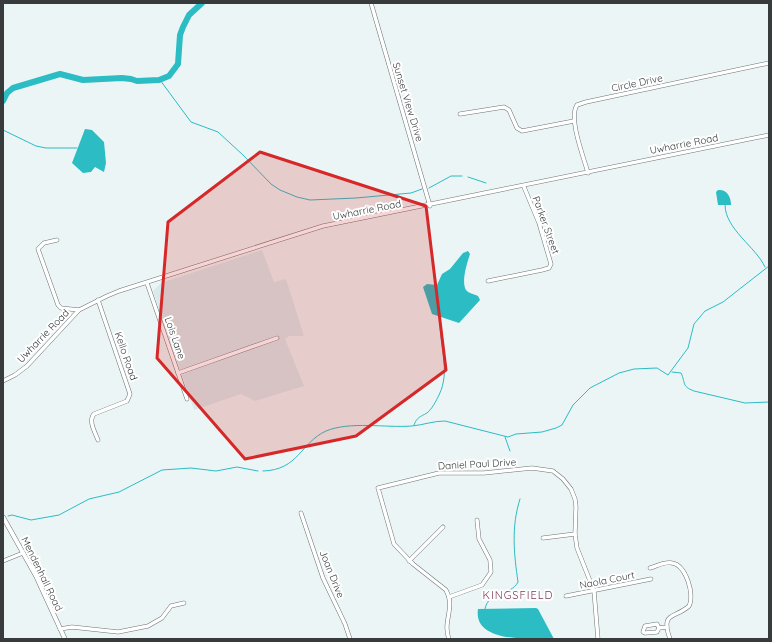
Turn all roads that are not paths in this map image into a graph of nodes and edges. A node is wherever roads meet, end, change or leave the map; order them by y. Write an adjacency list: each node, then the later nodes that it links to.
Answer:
1 (371, 3): 8 (street, Sunset View Drive)
2 (769, 63): 4 (street, Circle Drive)
3 (460, 114): 4 (street)
4 (574, 121): 6 (street)
5 (769, 135): 6 (street, Uwharrie Road)
6 (588, 173): 7 (street, Uwharrie Road)
7 (524, 187): 8 (street, Uwharrie Road); 10 (street, Parker Street)
8 (430, 206): 11 (street, Uwharrie Road)
9 (57, 240): 13 (street)
10 (488, 280)
11 (147, 282): 12 (street, Uwharrie Road); 15 (street, Lois Lane)
12 (98, 300): 13 (street, Uwharrie Road); 18 (street, Kello Road)
13 (79, 310): 16 (street, Uwharrie Road)
14 (277, 338): 15 (street)
15 (178, 373): 17 (street, Lois Lane)
16 (3, 381)
17 (187, 399)
18 (98, 440)
19 (301, 513): 38 (street, Joan Drive)
20 (3, 517): 25 (street, Mendenhall Road)
21 (477, 520): 32 (street)
22 (443, 527): 27 (street)
23 (575, 534): 24 (street); 27 (street, Daniel Paul Drive); 30 (street, Daniel Paul Drive)
24 (543, 538)
25 (23, 553): 26 (street); 36 (street, Mendenhall Road)
26 (3, 561)
27 (409, 561): 32 (street, Daniel Paul Drive)
28 (650, 568): 34 (street)
29 (651, 579): 30 (street, Naola Court)
30 (594, 591): 31 (street, Naola Court); 40 (street, Daniel Paul Drive)
31 (566, 596)
32 (449, 597): 39 (street)
33 (184, 603): 36 (street)
34 (667, 627): 35 (street); 41 (street)
35 (659, 628)
36 (60, 629): 37 (street, Mendenhall Road)
37 (65, 639)
38 (350, 639)
39 (449, 639)
40 (598, 639)
41 (670, 639)

